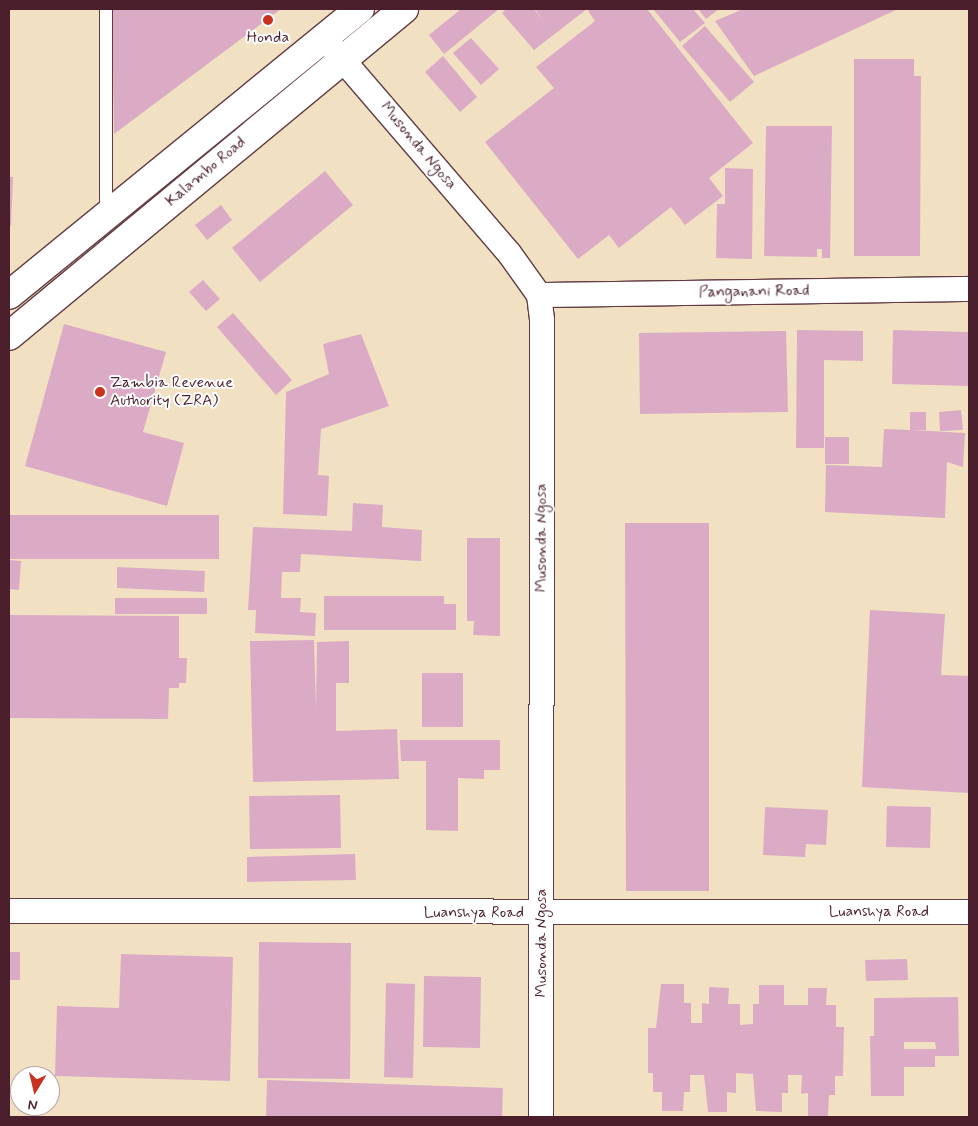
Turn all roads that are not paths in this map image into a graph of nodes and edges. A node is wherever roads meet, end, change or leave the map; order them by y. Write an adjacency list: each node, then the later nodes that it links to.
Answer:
1 (106, 9): 6 (lane)
2 (404, 9): 5 (main road, Kalambo Road)
3 (349, 12): 4 (main road, Kalambo Road)
4 (324, 38): 5 (street, Musonda Ngosa); 6 (main road, Kalambo Road)
5 (343, 59): 9 (street, Musonda Ngosa); 10 (main road, Kalambo Road)
6 (106, 215): 8 (main road, Kalambo Road)
7 (969, 289): 9 (street, Panganani Road)
8 (9, 295)
9 (539, 295): 13 (street, Musonda Ngosa)
10 (9, 336)
11 (9, 912): 13 (street, Luanshya Road)
12 (969, 912): 13 (street, Luanshya Road)
13 (542, 913): 14 (street, Musonda Ngosa)
14 (541, 1117)

